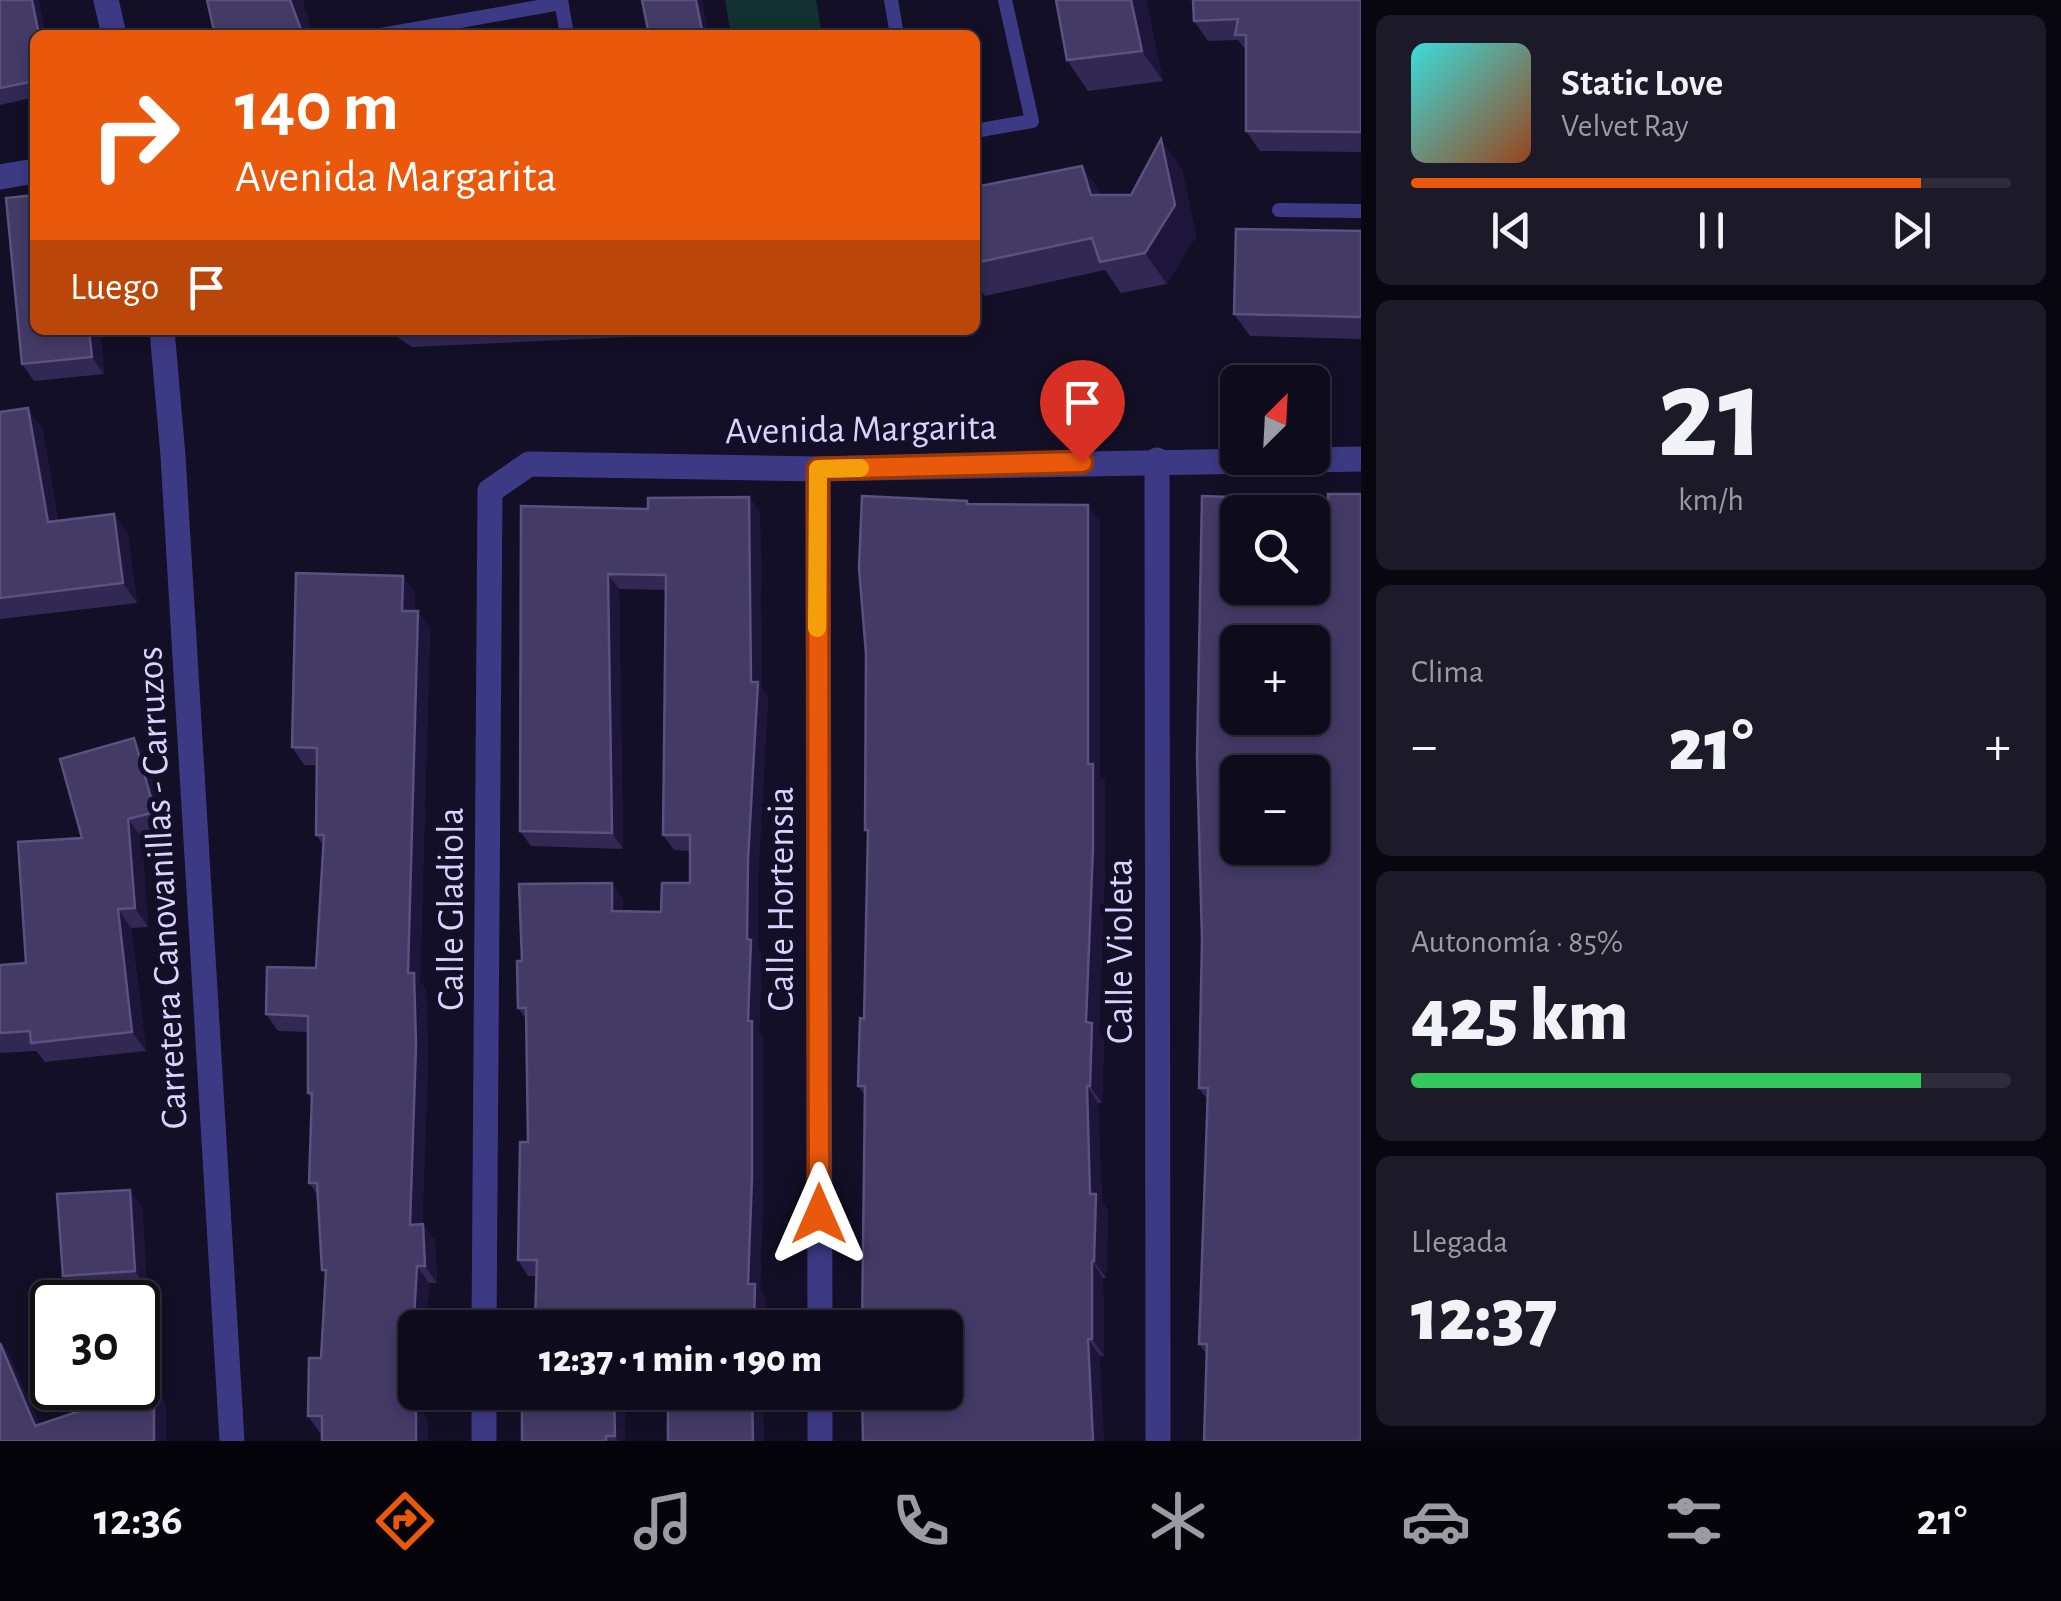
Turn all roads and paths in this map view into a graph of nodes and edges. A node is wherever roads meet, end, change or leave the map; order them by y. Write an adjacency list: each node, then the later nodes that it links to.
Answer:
1 (106, 0): 5 (street)
2 (892, 0): 8 (lane)
3 (1005, 0): 9 (lane)
4 (561, 2): 6 (lane); 7 (lane)
5 (113, 30)
6 (408, 30)
7 (566, 30)
8 (896, 30)
9 (980, 130)
10 (30, 172): 11 (street)
11 (0, 177)
12 (1278, 210): 13 (lane)
13 (1361, 210)
14 (162, 335): 23 (street, Carretera Canovanillas - Carruzos)
15 (1361, 459): 16 (street, Avenida Margarita)
16 (1157, 460): 17 (street, Avenida Margarita); 26 (street, Calle Violeta)
17 (818, 469): 18 (street, Avenida Margarita); 20 (street, Calle Hortensia)
18 (490, 492): 19 (street, Calle Gladiola)
19 (484, 1310)
20 (820, 1310)
21 (484, 1410): 24 (street)
22 (820, 1410): 25 (street)
23 (232, 1441)
24 (484, 1441)
25 (820, 1441)
26 (1158, 1441)

